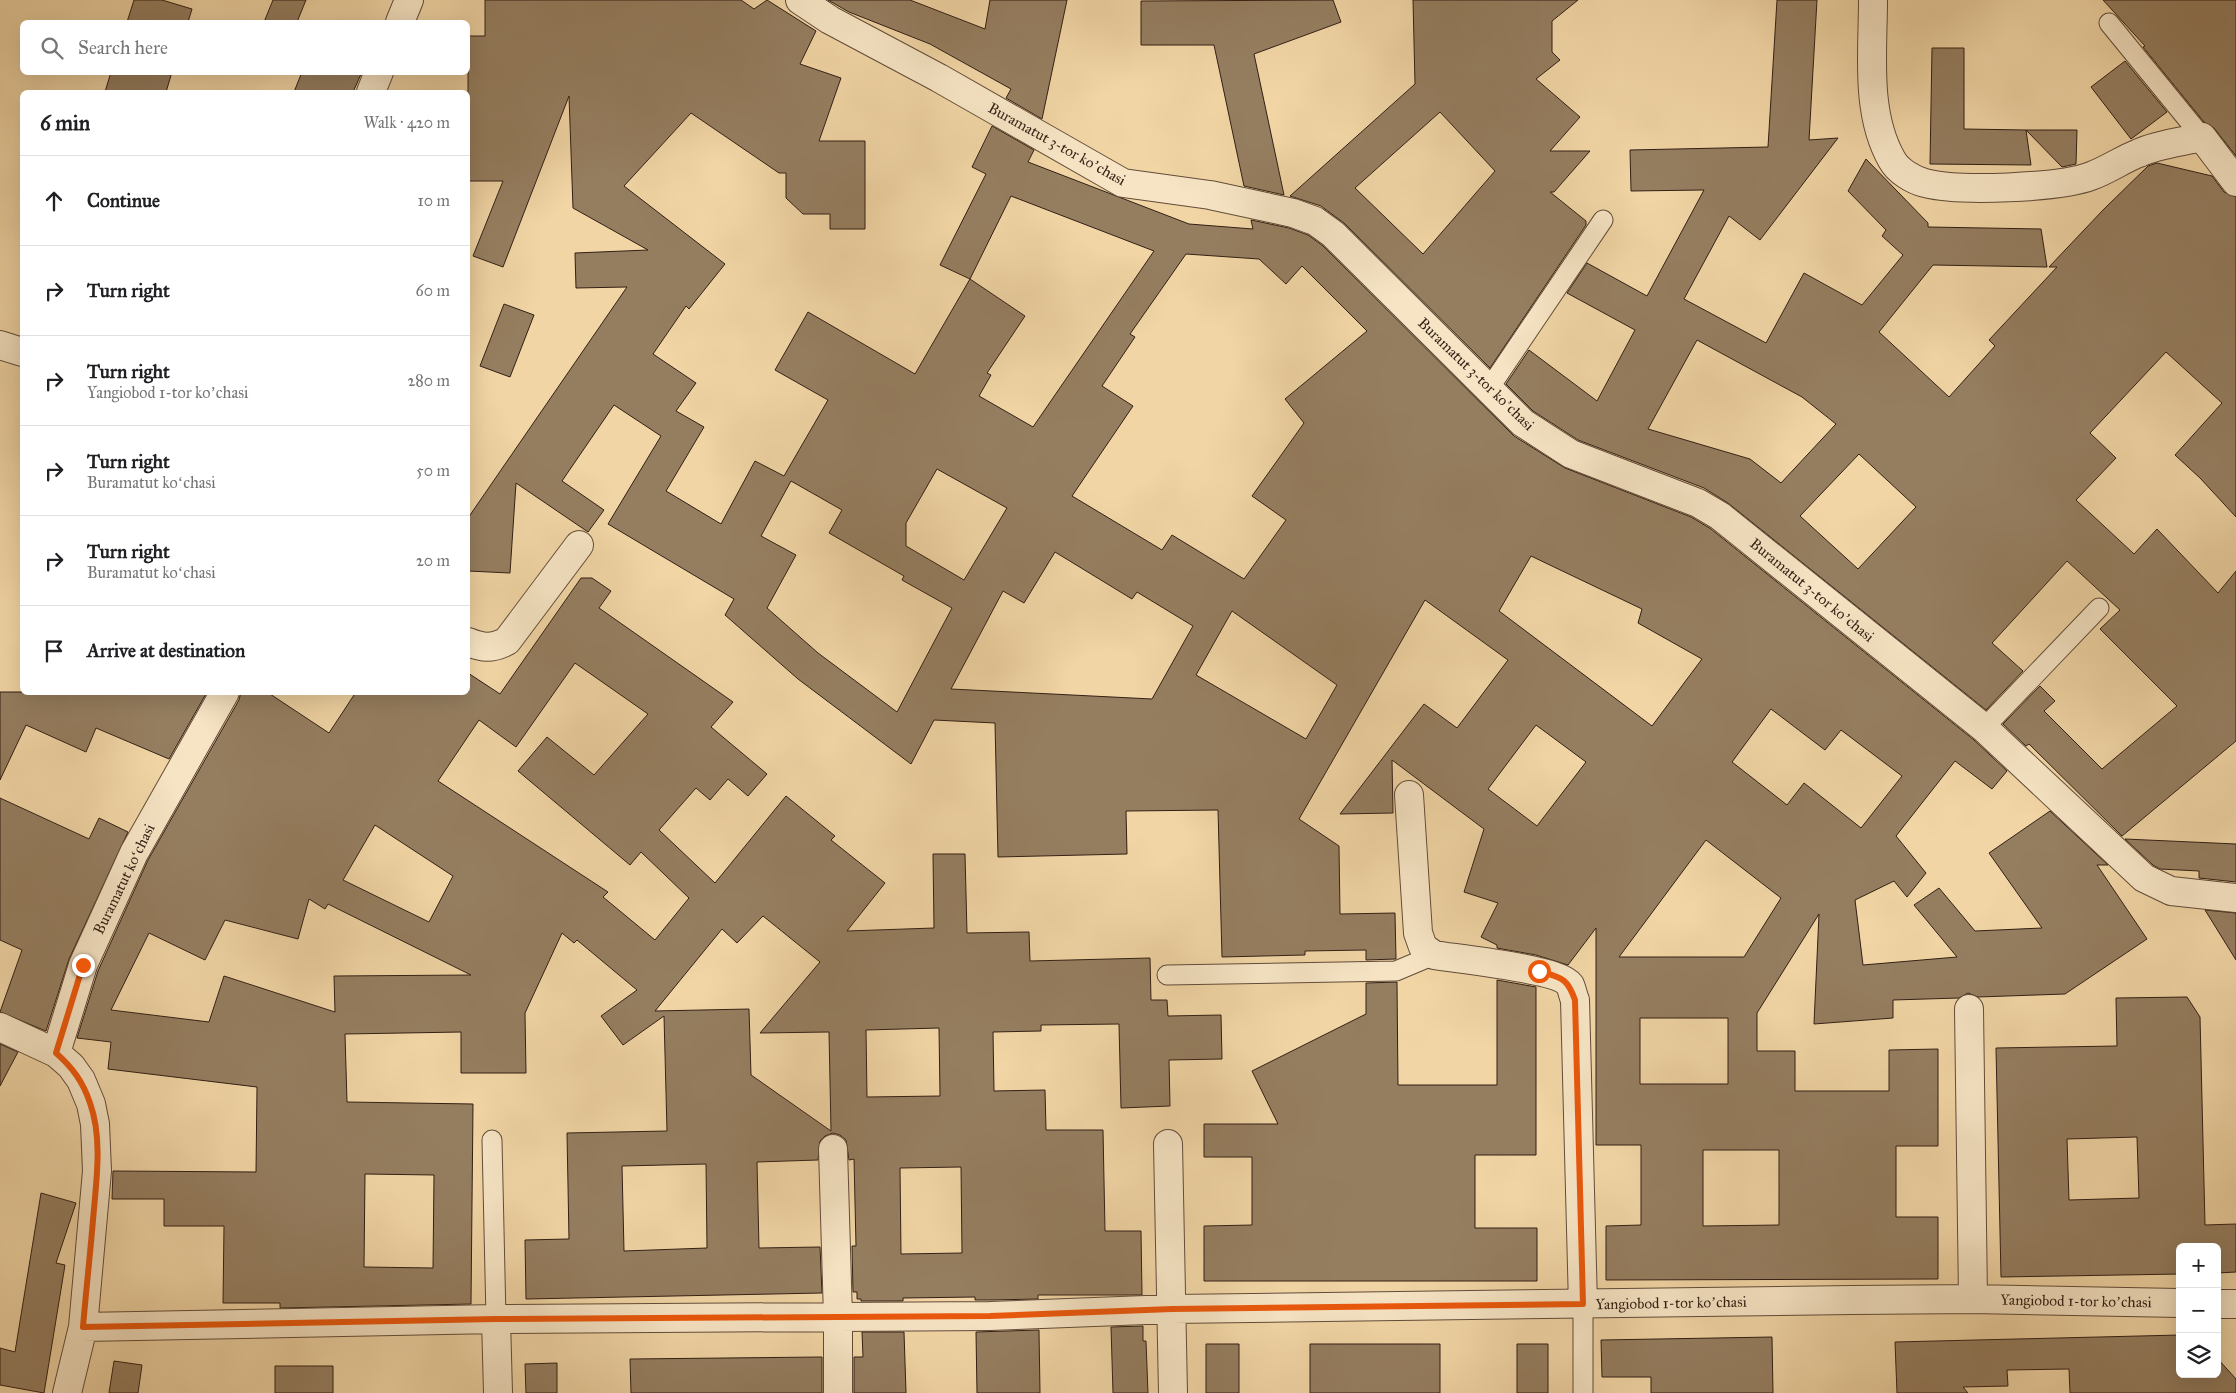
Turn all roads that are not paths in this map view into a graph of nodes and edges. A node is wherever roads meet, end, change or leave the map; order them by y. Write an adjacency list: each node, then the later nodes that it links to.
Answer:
1 (409, 0): 4 (street)
2 (800, 0): 13 (street, Buramatut 3-tor koʼchasi)
3 (1873, 0): 8 (street)
4 (401, 20)
5 (2109, 23): 8 (lane)
6 (378, 75): 7 (street)
7 (372, 90)
8 (2202, 137): 9 (street)
9 (2236, 182)
10 (1603, 220): 13 (lane)
11 (0, 345): 12 (street)
12 (20, 351)
13 (1488, 390): 18 (street, Buramatut 3-tor koʼchasi)
14 (579, 545): 16 (street)
15 (2099, 608): 18 (lane)
16 (470, 643)
17 (223, 695): 25 (street, Buramatut koʻchasi)
18 (1984, 728): 20 (street, Buramatut 3-tor koʼchasi)
19 (1409, 795): 21 (street)
20 (2236, 898)
21 (1434, 955): 22 (lane); 31 (street)
22 (1166, 975)
23 (1969, 1009): 29 (street)
24 (0, 1027): 25 (street)
25 (56, 1053): 37 (street)
26 (492, 1140): 36 (lane)
27 (1168, 1144): 34 (street)
28 (833, 1149): 35 (street)
29 (1973, 1299): 30 (street, Yangiobod 1-tor koʼchasi); 31 (street, Yangiobod 1-tor koʼchasi)
30 (2176, 1303)
31 (1583, 1304): 34 (street, Yangiobod 1-tor koʼchasi); 42 (lane)
32 (2221, 1304): 33 (street)
33 (2236, 1304)
34 (1172, 1309): 35 (street, Yangiobod 1-tor koʼchasi); 41 (street)
35 (838, 1317): 36 (street, Yangiobod 1-tor koʼchasi); 40 (street)
36 (496, 1319): 37 (street, Yangiobod 1-tor koʼchasi); 39 (street)
37 (83, 1327): 38 (street)
38 (67, 1393)
39 (498, 1393)
40 (838, 1393)
41 (1173, 1393)
42 (1583, 1393)

